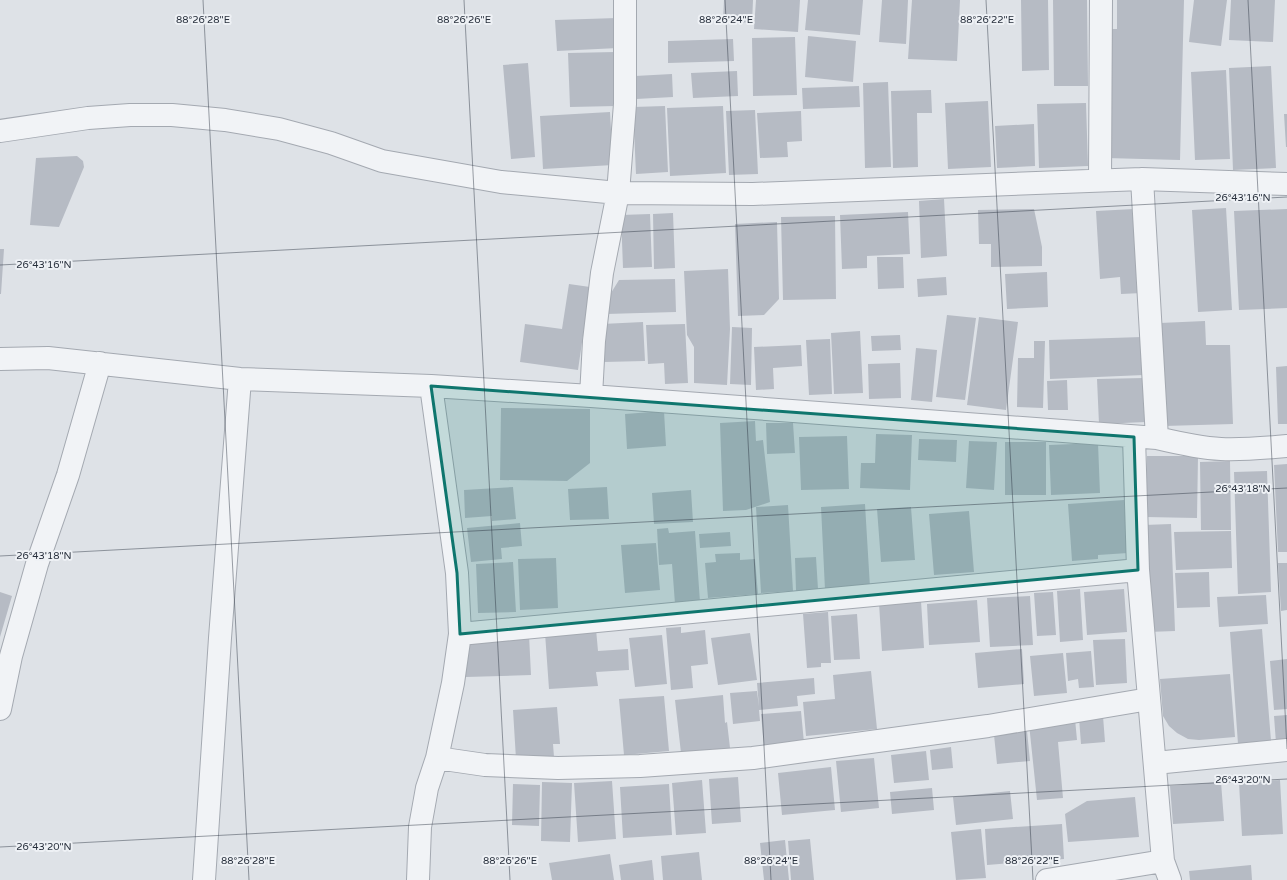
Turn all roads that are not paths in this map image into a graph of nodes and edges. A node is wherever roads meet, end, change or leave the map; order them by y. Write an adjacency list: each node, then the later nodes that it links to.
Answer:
1 (625, 0): 7 (street)
2 (1101, 0): 5 (street)
3 (0, 131): 7 (street)
4 (1142, 179): 5 (street); 6 (street); 14 (street)
5 (1100, 180): 7 (street)
6 (1287, 184)
7 (618, 194): 12 (street)
8 (0, 359): 9 (street)
9 (100, 363): 10 (street); 19 (street)
10 (240, 379): 11 (street); 24 (street)
11 (431, 386): 12 (street); 17 (street)
12 (591, 396): 13 (street)
13 (1134, 437): 14 (street); 16 (street)
14 (1157, 438): 15 (street)
15 (1287, 446)
16 (1138, 570): 17 (street); 18 (street)
17 (460, 634): 21 (street)
18 (1149, 699): 21 (street); 22 (street)
19 (0, 709)
20 (1287, 750): 22 (street)
21 (437, 758): 25 (street)
22 (1155, 763): 23 (street)
23 (1166, 871): 26 (street)
24 (204, 880)
25 (418, 880)
26 (1047, 880)

